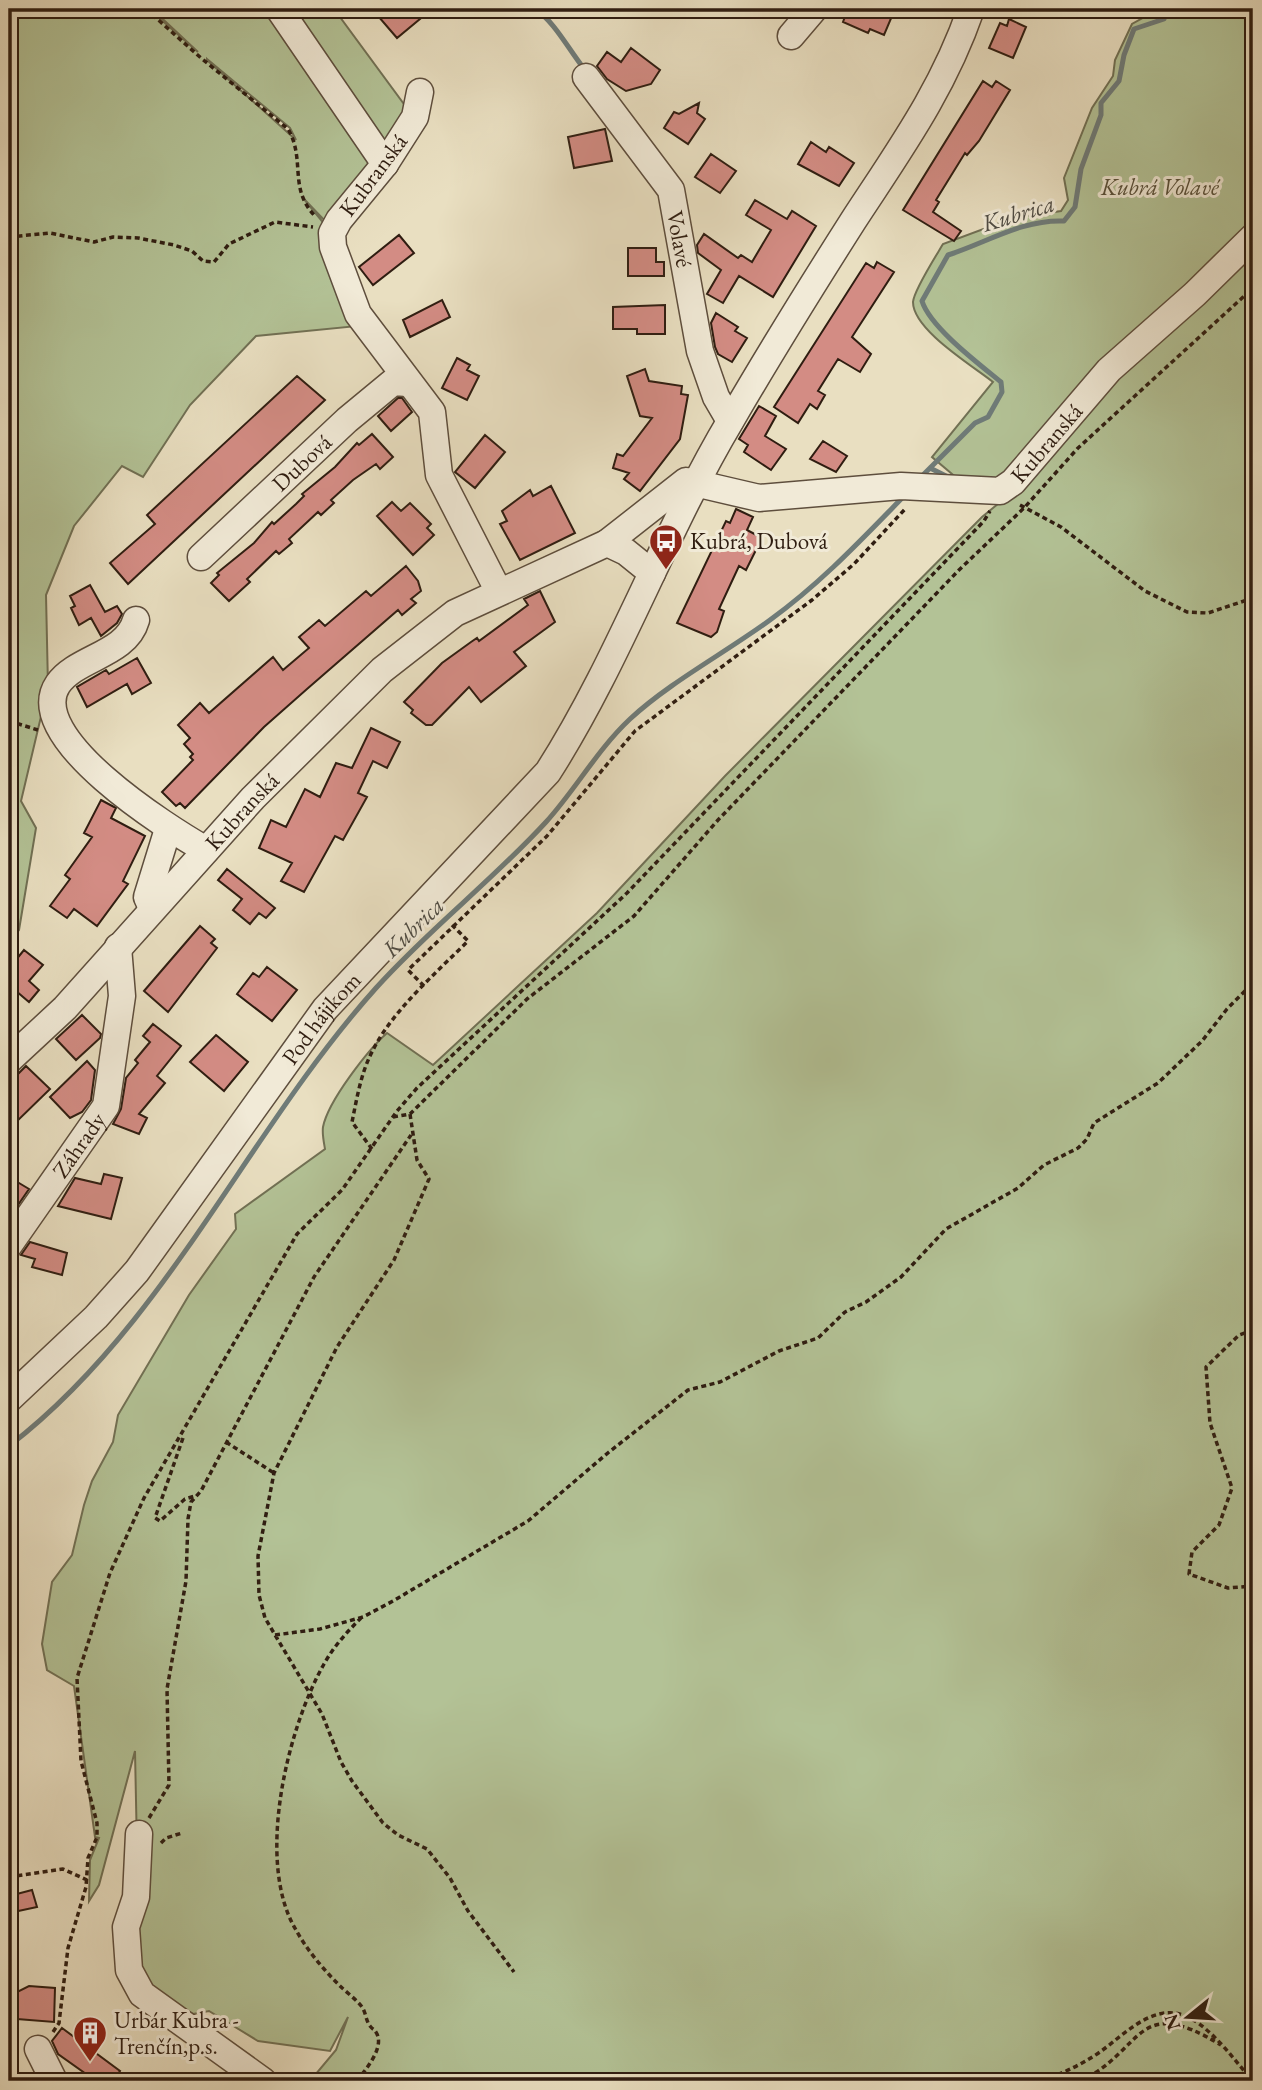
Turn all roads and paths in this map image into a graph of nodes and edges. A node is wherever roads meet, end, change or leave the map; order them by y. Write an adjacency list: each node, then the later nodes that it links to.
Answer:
1 (146, 9): 9 (path)
2 (279, 9): 8 (street)
3 (814, 9): 5 (street)
4 (971, 9): 14 (street)
5 (792, 36)
6 (586, 77): 14 (street, Volavé)
7 (421, 92): 8 (street, Kubranská)
8 (385, 164): 9 (street, Kubranská)
9 (332, 233): 10 (path); 13 (street, Kubranská)
10 (9, 237)
11 (1253, 237): 17 (street, Kubranská)
12 (1253, 288): 18 (path)
13 (408, 383): 20 (street, Dubová); 22 (street, Kubranská)
14 (730, 421): 15 (street)
15 (695, 483): 16 (street, Kubranská); 19 (street, Kubranská); 21 (street, Pod hájikom)
16 (926, 487): 17 (street, Kubranská); 28 (path)
17 (1000, 491): 34 (path)
18 (1024, 508): 23 (path); 33 (path)
19 (607, 543): 21 (street); 22 (street, Kubranská)
20 (201, 557)
21 (652, 573): 39 (street, Pod hájikom)
22 (499, 592): 26 (street, Kubranská)
23 (1253, 597)
24 (136, 620): 25 (street)
25 (169, 829): 26 (street); 27 (street)
26 (206, 850): 27 (street, Kubranská)
27 (152, 908): 29 (street, Kubranská)
28 (452, 925): 31 (path); 31 (path)
29 (118, 947): 32 (street, Kubranská); 37 (street, Záhrady)
30 (1253, 983): 45 (path)
31 (424, 986): 36 (path)
32 (9, 1060)
33 (410, 1114): 34 (path); 35 (path)
34 (393, 1117): 36 (path)
35 (412, 1135): 41 (path); 42 (path)
36 (372, 1149): 40 (path)
37 (9, 1245)
38 (1253, 1329): 44 (path)
39 (9, 1399)
40 (188, 1427): 43 (path); 50 (path)
41 (226, 1441): 42 (path); 43 (path)
42 (274, 1473): 46 (path)
43 (196, 1496): 48 (path)
44 (1253, 1586)
45 (363, 1617): 46 (path); 47 (path)
46 (275, 1635): 47 (path)
47 (310, 1693): 51 (path); 56 (path)
48 (139, 1834): 55 (street)
49 (9, 1877): 50 (path)
50 (87, 1880): 52 (path)
51 (514, 1972)
52 (38, 2049): 54 (street)
53 (1229, 2050): 57 (path); 58 (path); 59 (path)
54 (54, 2081)
55 (263, 2081)
56 (357, 2081)
57 (1042, 2081)
58 (1080, 2081)
59 (1251, 2081)

